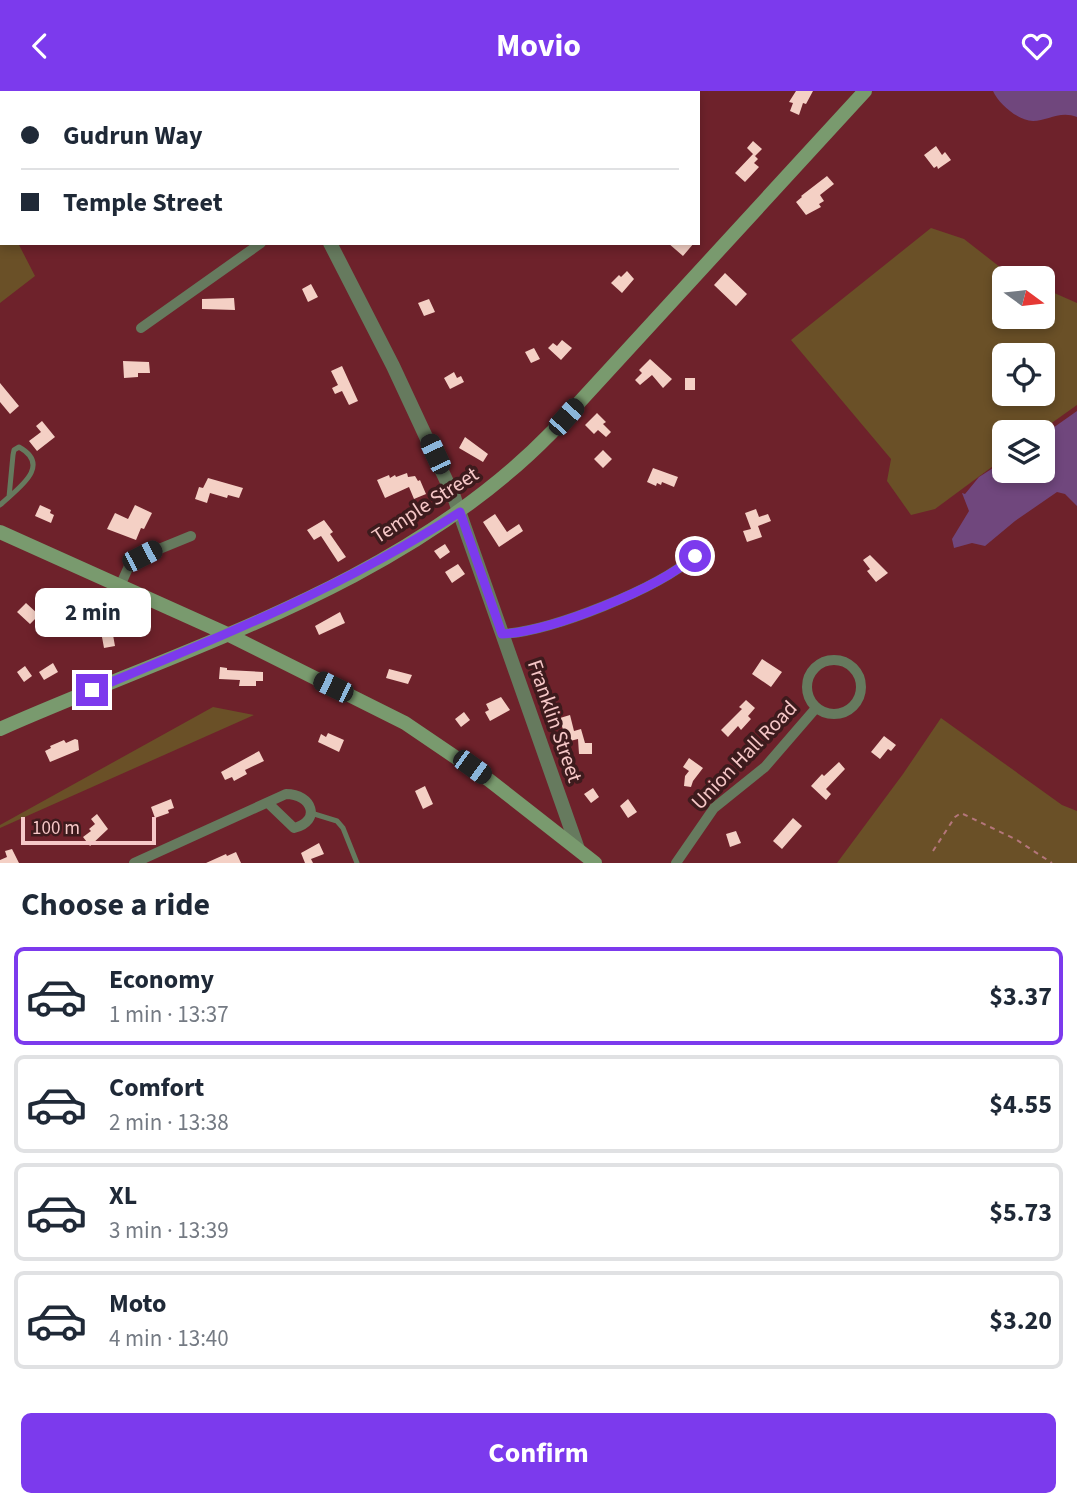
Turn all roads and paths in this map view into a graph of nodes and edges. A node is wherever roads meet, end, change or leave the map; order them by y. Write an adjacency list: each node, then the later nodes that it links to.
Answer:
1 (865, 91): 7 (main road, Temple Street)
2 (258, 245): 4 (street)
3 (331, 245): 7 (street, Franklin Street)
4 (141, 328)
5 (9, 497): 5 (lane); 6 (lane)
6 (0, 505)
7 (460, 512): 12 (main road, Temple Street); 13 (street, Franklin Street)
8 (0, 532): 11 (main road)
9 (191, 536): 11 (street)
10 (695, 556): 13 (street)
11 (120, 586): 12 (main road)
12 (227, 634): 15 (main road, Temple Street); 18 (main road)
13 (502, 634): 18 (street, Franklin Street)
14 (816, 708): 14 (street, Union Hall Road); 23 (street, Union Hall Road)
15 (0, 729)
16 (268, 803): 17 (street); 17 (street); 20 (street)
17 (311, 813): 21 (lane)
18 (578, 849): 22 (main road)
19 (933, 851): 24 (path)
20 (134, 863)
21 (357, 863)
22 (595, 863)
23 (676, 863)
24 (1052, 863)

